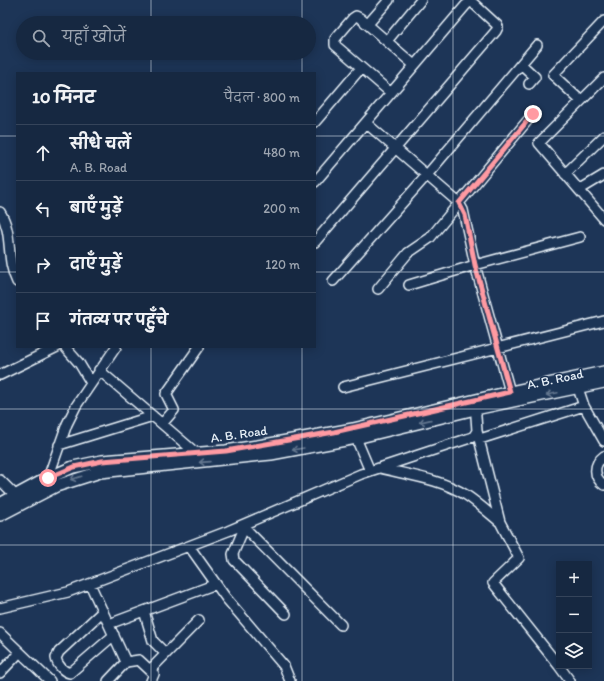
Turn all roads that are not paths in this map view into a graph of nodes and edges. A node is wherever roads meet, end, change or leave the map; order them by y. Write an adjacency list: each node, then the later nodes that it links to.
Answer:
1 (389, 0): 4 (street)
2 (421, 0): 5 (street)
3 (604, 21): 13 (street)
4 (368, 24): 5 (street); 9 (street)
5 (387, 41): 8 (street)
6 (537, 45): 7 (street)
7 (521, 64): 11 (street); 20 (street)
8 (414, 65): 12 (street); 18 (street)
9 (361, 68): 12 (street); 15 (street)
10 (604, 78): 13 (street)
11 (529, 84)
12 (391, 93): 16 (street)
13 (581, 101): 19 (street)
14 (533, 114): 24 (street)
15 (316, 121)
16 (366, 123): 18 (street); 22 (street)
17 (604, 136): 19 (street)
18 (395, 148): 20 (street); 28 (street)
19 (565, 174): 23 (street)
20 (427, 175): 24 (street); 31 (street)
21 (604, 175): 23 (street)
22 (316, 181)
23 (579, 190): 26 (street)
24 (459, 203): 29 (street); 33 (street)
25 (0, 212): 30 (street)
26 (603, 217)
27 (580, 237): 29 (street)
28 (316, 241)
29 (475, 265): 32 (street); 39 (street)
30 (16, 280)
31 (333, 281)
32 (409, 285)
33 (378, 289)
34 (604, 321): 39 (street)
35 (55, 348): 42 (street)
36 (67, 348): 44 (street)
37 (115, 348): 40 (street)
38 (198, 348): 52 (street)
39 (500, 350): 46 (street); 47 (street)
40 (99, 370): 44 (street); 50 (street)
41 (604, 372): 45 (main road, A. B. Road)
42 (0, 375)
43 (604, 382): 45 (main road, A. B. Road)
44 (91, 383): 56 (street)
45 (576, 384): 47 (main road, A. B. Road); 48 (main road, A. B. Road, one-way to 48); 49 (street)
46 (343, 387)
47 (510, 392): 48 (main road, A. B. Road)
48 (475, 405): 53 (street); 54 (main road, A. B. Road, one-way to 54); 57 (main road, A. B. Road)
49 (584, 406): 51 (street); 53 (street)
50 (153, 416): 52 (street); 56 (street)
51 (591, 419): 55 (street); 58 (street)
52 (162, 424): 60 (street)
53 (478, 435): 62 (street); 70 (street)
54 (356, 438): 57 (main road, A. B. Road, one-way to 57); 63 (street)
55 (604, 441)
56 (59, 445): 64 (street)
57 (270, 449): 59 (main road, A. B. Road)
58 (604, 450)
59 (243, 453): 60 (main road, A. B. Road); 69 (main road, A. B. Road, one-way to 69)
60 (196, 454): 64 (main road, A. B. Road)
61 (604, 456): 66 (street)
62 (380, 468): 63 (street); 70 (street)
63 (370, 471): 71 (street)
64 (48, 478): 67 (main road, A. B. Road)
65 (0, 480): 67 (street)
66 (604, 485)
67 (16, 495): 68 (main road, A. B. Road)
68 (0, 504)
69 (0, 515)
70 (500, 522): 87 (street)
71 (243, 526): 72 (street); 78 (street); 81 (street)
72 (193, 544): 73 (street); 74 (street)
73 (90, 584): 75 (street); 76 (street)
74 (216, 584): 77 (street); 96 (street)
75 (0, 608)
76 (103, 611): 80 (street); 83 (street)
77 (144, 611): 80 (street); 85 (street)
78 (286, 614)
79 (199, 620): 85 (street)
80 (109, 624): 83 (street)
81 (340, 625)
82 (0, 633): 84 (street)
83 (114, 635): 86 (street)
84 (20, 652): 90 (street); 91 (street)
85 (166, 654): 89 (street)
86 (126, 662): 89 (street); 94 (street)
87 (556, 662)
88 (561, 669): 97 (street)
89 (150, 670): 95 (street)
90 (0, 673)
91 (43, 674): 92 (street); 93 (street)
92 (36, 681)
93 (50, 681)
94 (108, 681)
95 (151, 681)
96 (290, 681)
97 (570, 681)

